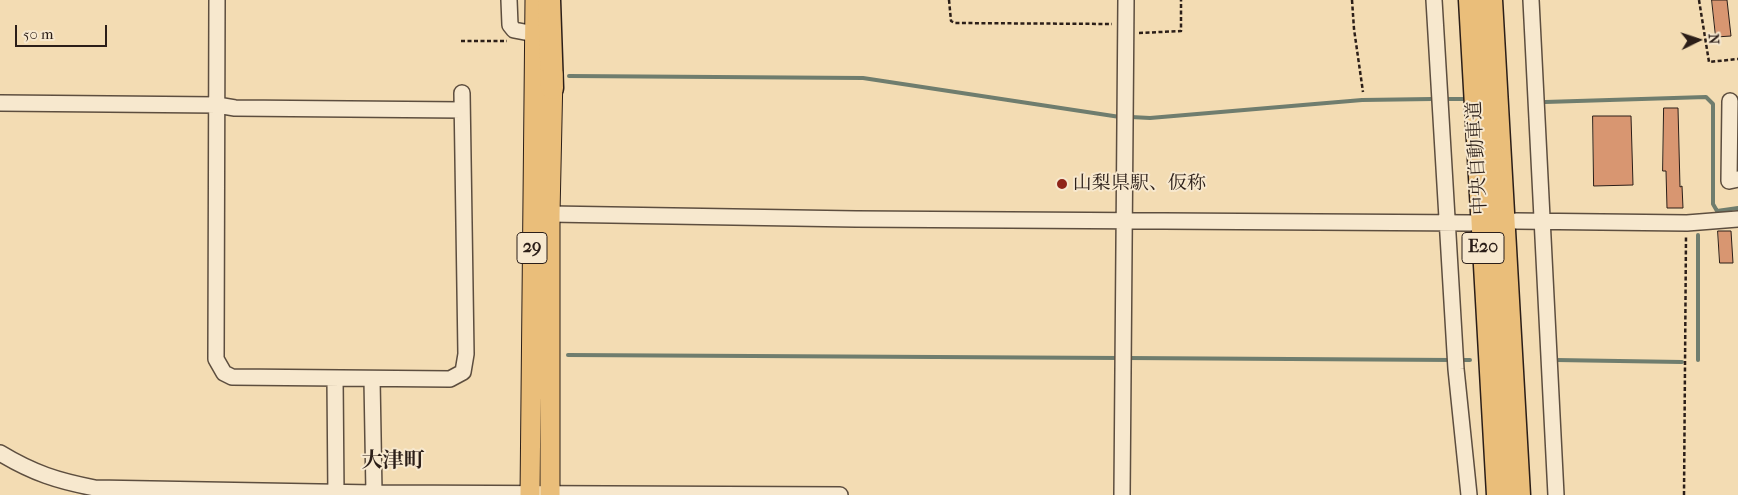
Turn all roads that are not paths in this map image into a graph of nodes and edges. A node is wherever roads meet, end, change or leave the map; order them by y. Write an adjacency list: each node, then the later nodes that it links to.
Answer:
1 (218, 0): 15 (street)
2 (509, 0): 11 (street)
3 (535, 0): 11 (main road, 29)
4 (549, 0): 12 (highway)
5 (555, 0): 12 (main road)
6 (1126, 0): 21 (street)
7 (1434, 0): 24 (street)
8 (1470, 0): 37 (highway, 中央自動車道 / E20)
9 (1491, 0): 38 (highway, 中央自動車道 / E20)
10 (1531, 0): 23 (street)
11 (535, 34): 32 (main road, 29)
12 (552, 88): 19 (main road, 29)
13 (462, 93): 16 (street)
14 (0, 103): 15 (street)
15 (217, 104): 16 (street); 26 (street)
16 (462, 110): 27 (street)
17 (1733, 111): 18 (street)
18 (1738, 179)
19 (550, 214): 21 (street); 33 (main road, 29)
20 (1738, 219): 23 (street)
21 (1125, 220): 24 (street); 35 (street)
22 (1516, 221): 23 (street)
23 (1541, 222): 39 (street)
24 (1448, 223): 25 (street); 36 (street)
25 (1471, 223)
26 (335, 378): 27 (street); 30 (street)
27 (372, 379): 31 (street)
28 (0, 453): 29 (street)
29 (201, 492): 30 (street)
30 (336, 493): 31 (street)
31 (374, 493): 32 (street)
32 (530, 494): 33 (street)
33 (550, 494): 34 (street)
34 (840, 495)
35 (1122, 495)
36 (1469, 495)
37 (1498, 495)
38 (1519, 495)
39 (1556, 495)

